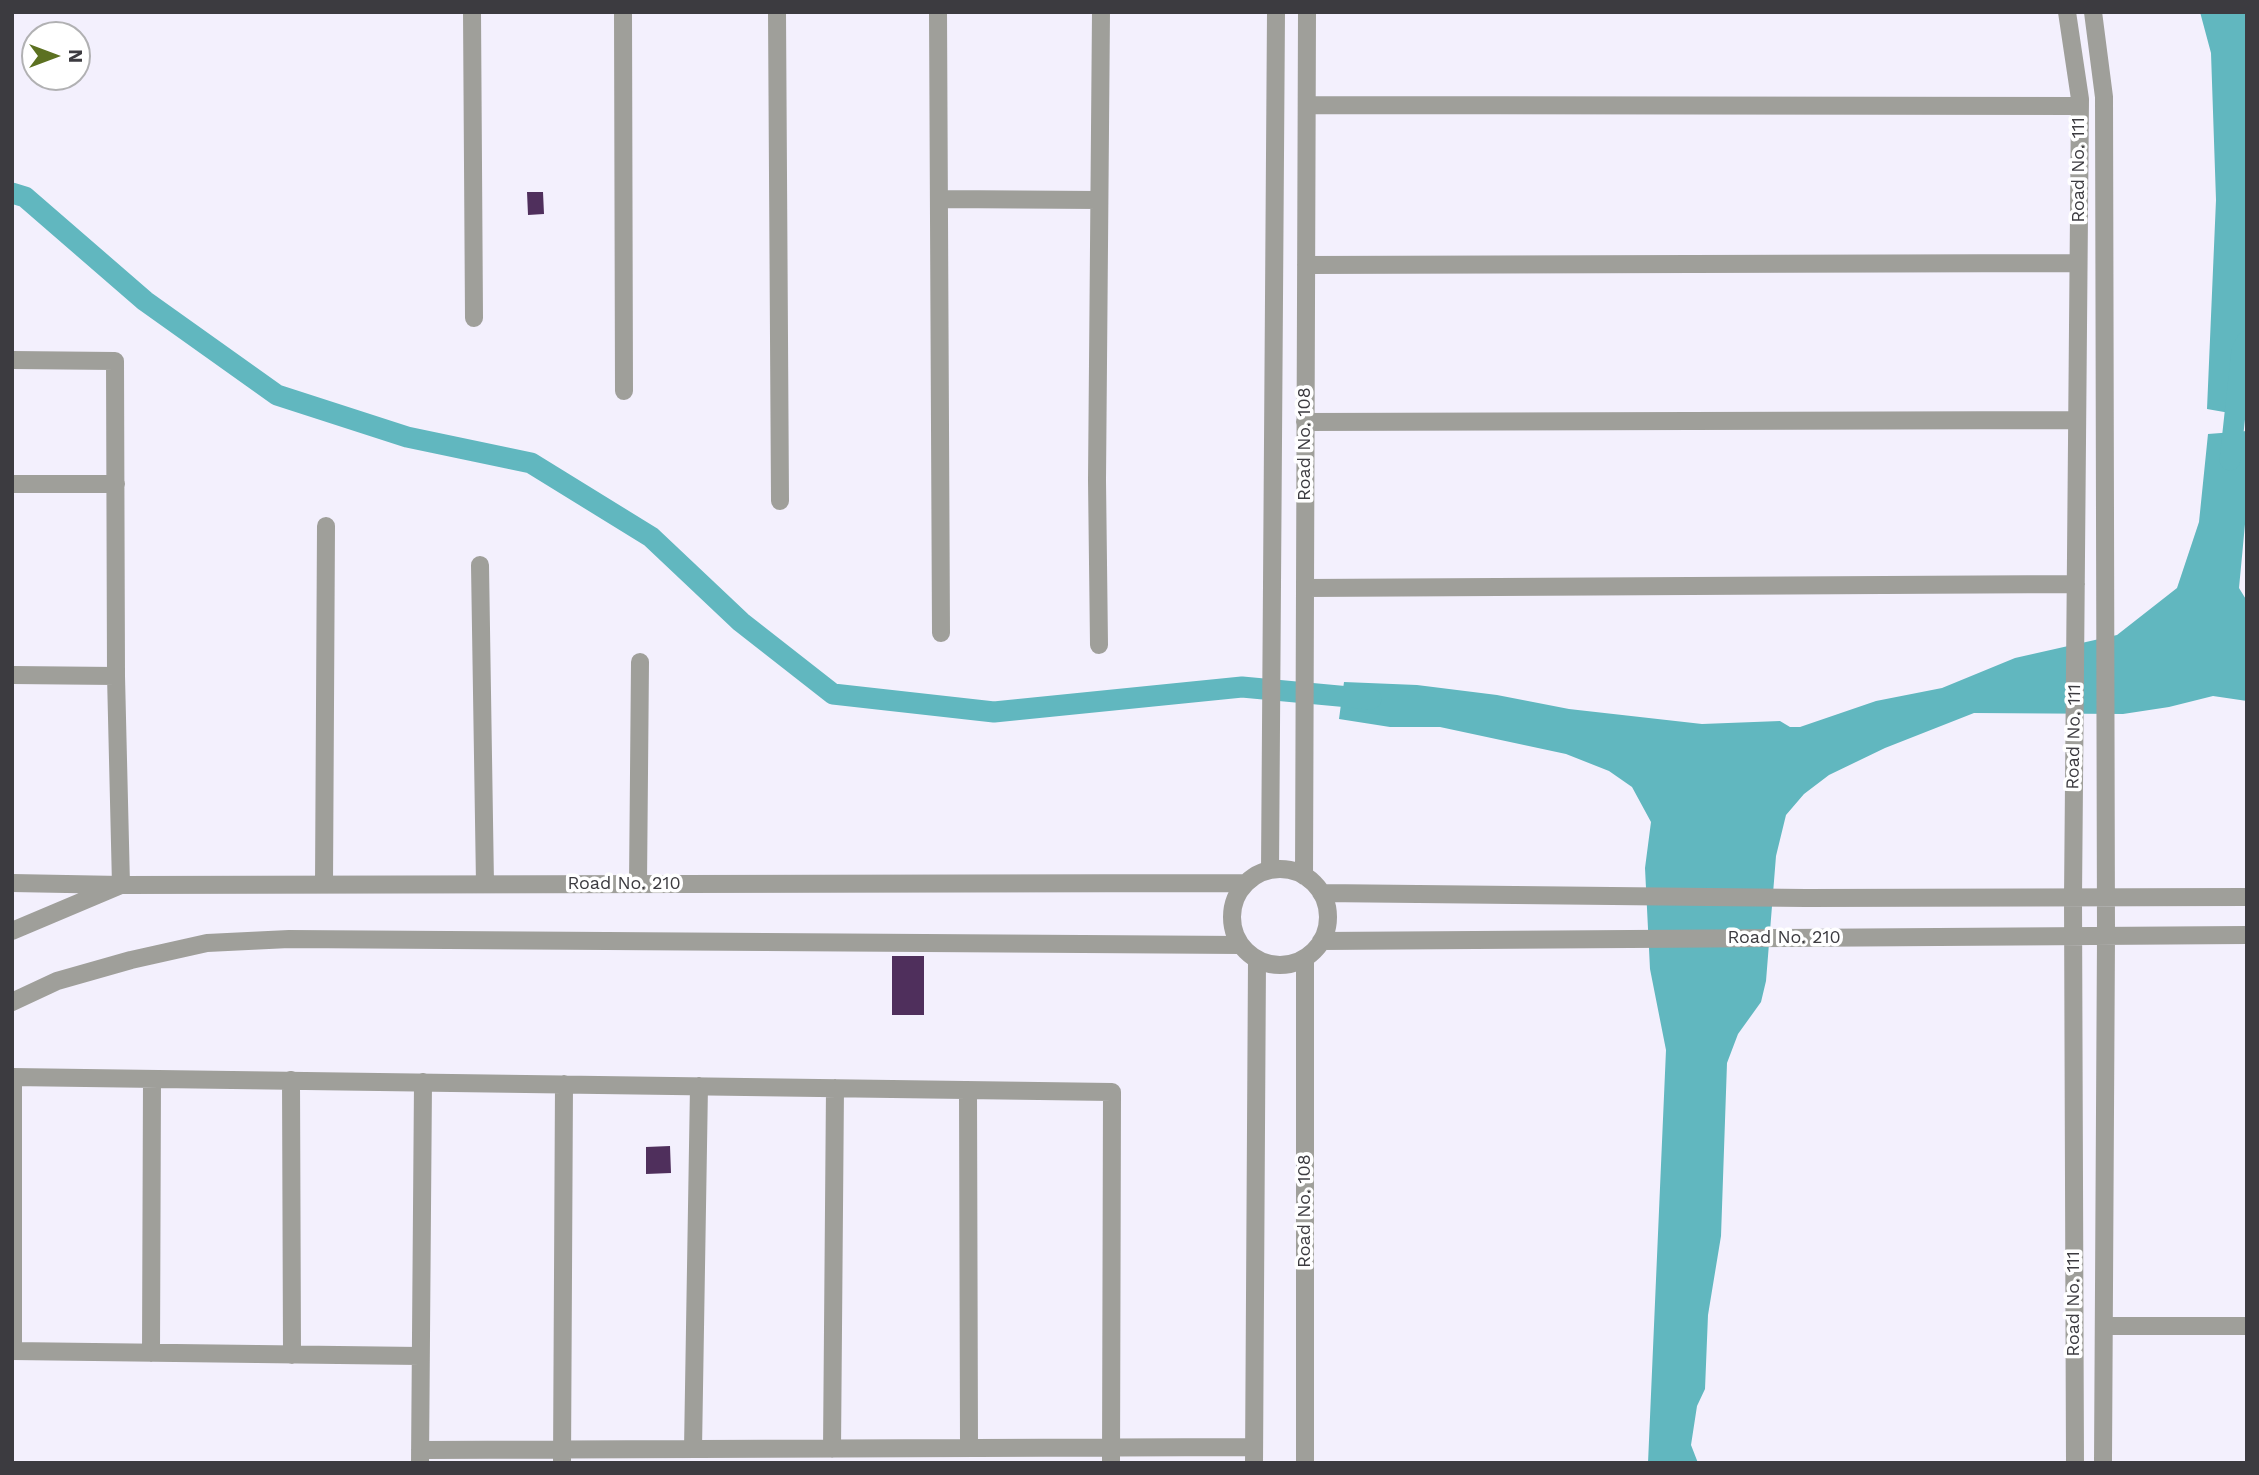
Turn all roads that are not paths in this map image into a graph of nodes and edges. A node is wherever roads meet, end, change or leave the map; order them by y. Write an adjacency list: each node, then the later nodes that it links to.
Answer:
1 (472, 12): 16 (street)
2 (623, 12): 18 (street)
3 (777, 12): 23 (street)
4 (938, 12): 12 (street)
5 (1101, 12): 13 (street)
6 (1276, 12): 33 (street, Road No. 108)
7 (1307, 12): 10 (street, Road No. 108)
8 (2067, 12): 11 (street, Road No. 111)
9 (2093, 12): 44 (street, Road No. 111)
10 (1307, 105): 11 (street); 15 (street, Road No. 108)
11 (2080, 106): 14 (street, Road No. 111)
12 (939, 199): 13 (street); 28 (street)
13 (1099, 200): 29 (street)
14 (2078, 263): 15 (street); 19 (street, Road No. 111)
15 (1306, 265): 20 (street, Road No. 108)
16 (474, 318)
17 (12, 360): 22 (street)
18 (624, 391)
19 (2077, 420): 20 (street); 26 (street, Road No. 111)
20 (1305, 422): 27 (street, Road No. 108)
21 (12, 484): 22 (street)
22 (116, 484): 32 (street)
23 (780, 501)
24 (326, 526): 37 (street)
25 (480, 565): 38 (street)
26 (2076, 584): 27 (street); 43 (street, Road No. 111)
27 (1305, 588): 34 (street, Road No. 108)
28 (940, 633)
29 (1099, 645)
30 (640, 662): 39 (street)
31 (12, 676): 32 (street)
32 (116, 676): 40 (street)
33 (1270, 870): 34 (street); 36 (street, Road No. 210)
34 (1304, 876): 41 (street)
35 (12, 883): 40 (street)
36 (1246, 883): 39 (street, Road No. 210); 50 (street)
37 (324, 884): 38 (street, Road No. 210); 40 (street, Road No. 210)
38 (485, 884): 39 (street, Road No. 210)
39 (638, 884)
40 (121, 885): 45 (street, Road No. 210)
41 (1321, 893): 43 (street); 49 (street)
42 (2247, 897): 44 (street)
43 (2073, 898): 44 (street); 47 (street, Road No. 111)
44 (2104, 898): 48 (street, Road No. 111)
45 (12, 931)
46 (2247, 935): 48 (street, Road No. 210)
47 (2073, 936): 48 (street, Road No. 210); 49 (street, Road No. 210); 76 (street, Road No. 111)
48 (2106, 936): 62 (street, Road No. 111)
49 (1321, 942): 51 (street)
50 (1241, 945): 52 (street); 53 (street)
51 (1305, 958): 52 (street); 75 (street, Road No. 108)
52 (1257, 960): 72 (street)
53 (12, 1002)
54 (13, 1077): 55 (street); 64 (street)
55 (152, 1079): 56 (street); 65 (street)
56 (291, 1080): 57 (street); 66 (street)
57 (423, 1082): 58 (street); 67 (street)
58 (564, 1084): 59 (street); 73 (street)
59 (699, 1086): 60 (street); 69 (street)
60 (835, 1088): 61 (street); 70 (street)
61 (968, 1090): 68 (street); 71 (street)
62 (2104, 1326): 63 (street); 77 (street, Road No. 111)
63 (2247, 1326)
64 (13, 1351): 65 (street)
65 (151, 1353): 66 (street)
66 (292, 1355): 67 (street)
67 (420, 1356): 74 (street)
68 (969, 1448): 70 (street); 71 (street)
69 (693, 1449): 70 (street); 73 (street)
70 (832, 1449)
71 (1111, 1455): 72 (street)
72 (1254, 1455)
73 (562, 1456): 74 (street)
74 (420, 1457)
75 (1305, 1463)
76 (2075, 1463)
77 (2103, 1463)

